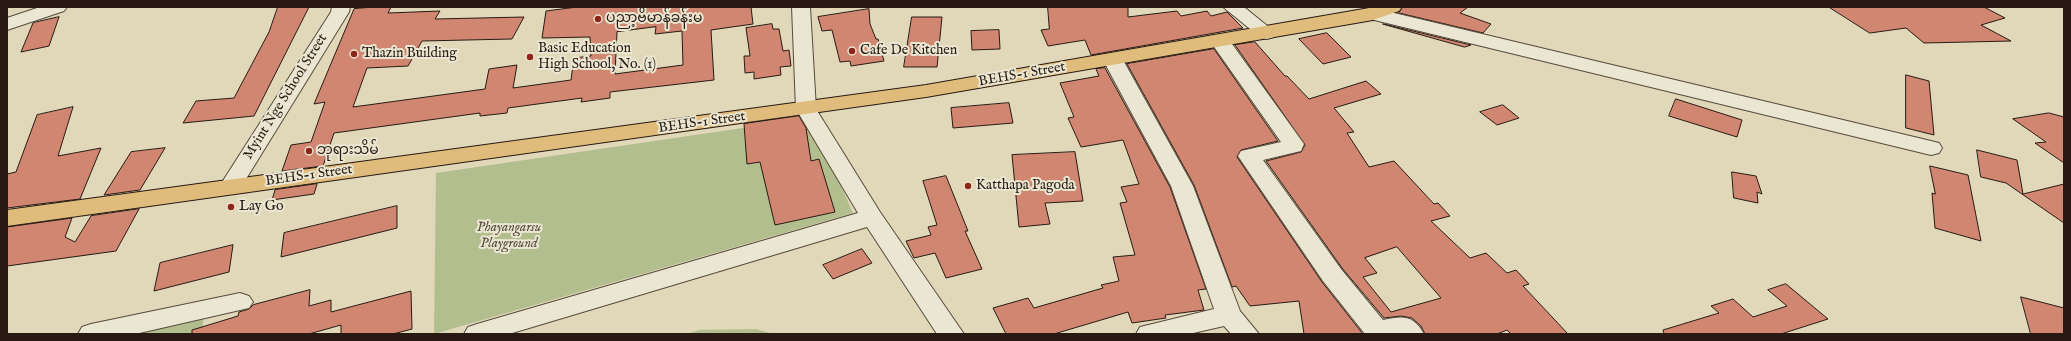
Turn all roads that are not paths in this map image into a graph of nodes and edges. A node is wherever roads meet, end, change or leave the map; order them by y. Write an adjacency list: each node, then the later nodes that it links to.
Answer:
1 (55, 7): 7 (street)
2 (340, 7): 13 (street, Myint Nge School Street)
3 (802, 7): 11 (street)
4 (1232, 7): 8 (street)
5 (1393, 7): 6 (main road, BEHS-1 Street)
6 (1373, 14): 8 (main road, BEHS-1 Street); 12 (street)
7 (7, 24)
8 (1267, 33): 9 (main road, BEHS-1 Street)
9 (1220, 42): 10 (main road, BEHS-1 Street); 23 (street)
10 (1113, 60): 11 (main road, BEHS-1 Street); 17 (street)
11 (806, 109): 13 (main road, BEHS-1 Street); 14 (street)
12 (1931, 148)
13 (230, 187): 15 (main road, BEHS-1 Street)
14 (872, 217): 19 (street); 20 (street)
15 (7, 218)
16 (240, 302): 18 (street)
17 (1229, 315): 21 (street); 22 (street)
18 (91, 334)
19 (477, 334)
20 (951, 334)
21 (1149, 334)
22 (1246, 334)
23 (1411, 334)

